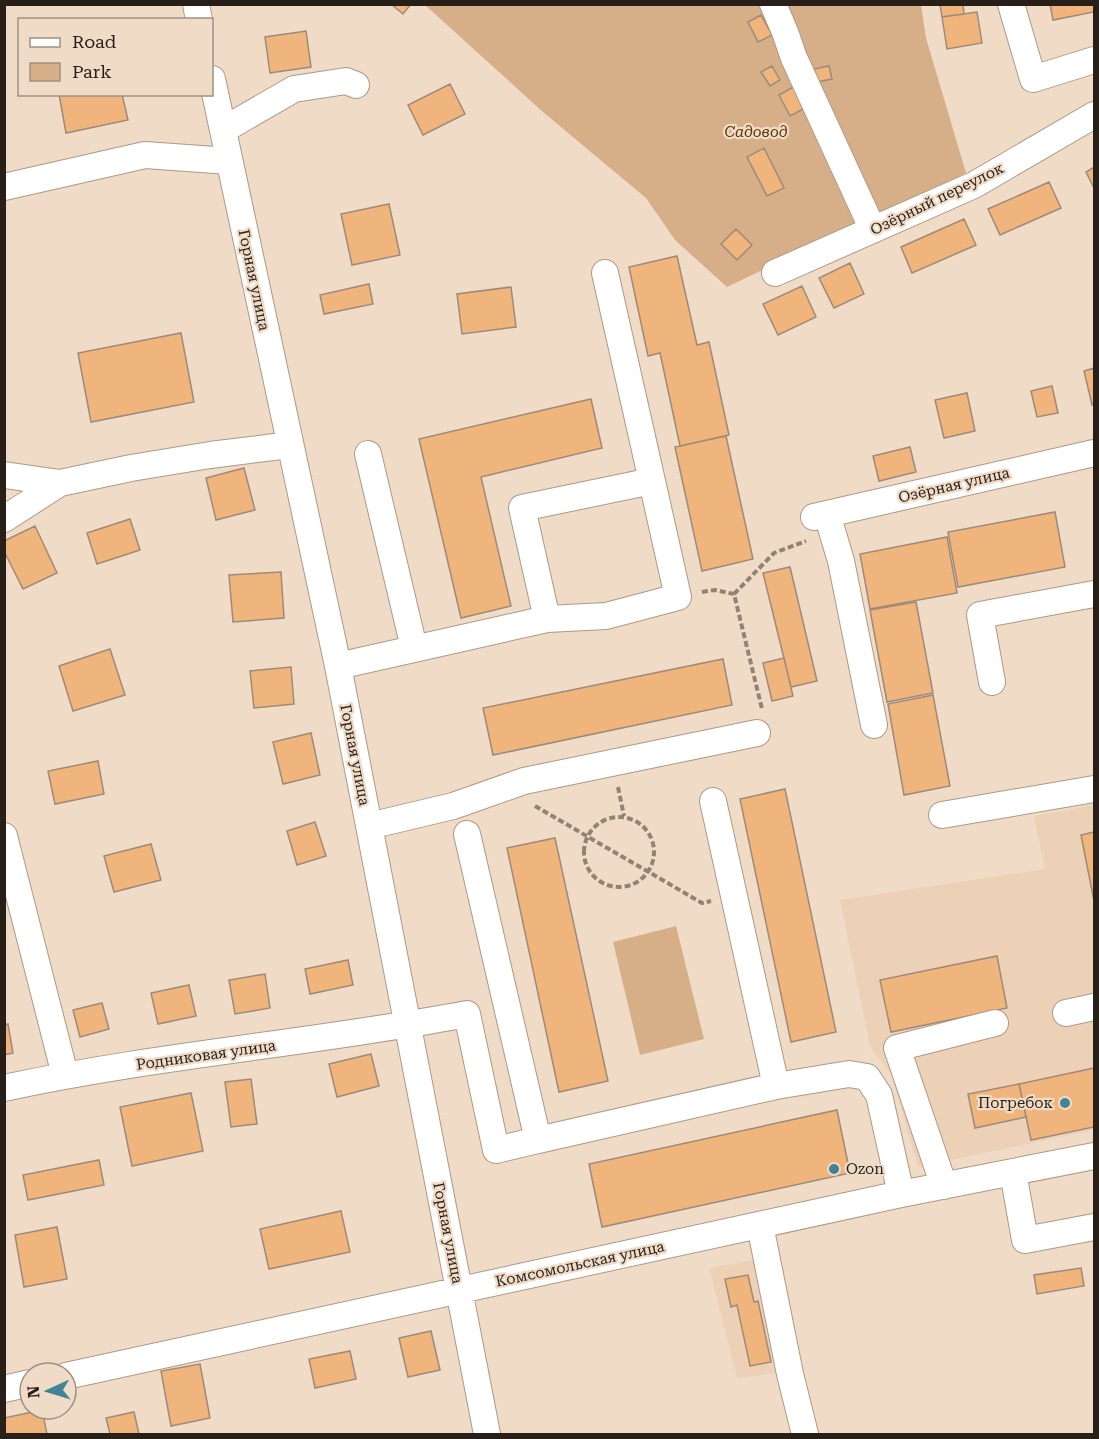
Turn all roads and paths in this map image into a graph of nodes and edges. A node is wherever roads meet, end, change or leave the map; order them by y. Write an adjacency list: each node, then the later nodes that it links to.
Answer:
1 (773, 4): 10 (street)
2 (1011, 4): 3 (street)
3 (1095, 60)
4 (213, 84): 7 (street, Горная улица)
5 (356, 85): 7 (street)
6 (1095, 115): 10 (street, Озёрный переулок)
7 (223, 130): 8 (street, Горная улица)
8 (229, 161): 9 (street); 13 (street, Горная улица)
9 (4, 187)
10 (873, 230): 12 (street, Озёрный переулок)
11 (605, 273): 17 (street)
12 (775, 273)
13 (290, 445): 18 (street); 26 (street, Горная улица)
14 (1095, 453): 20 (street, Озёрная улица)
15 (368, 454): 25 (street)
16 (4, 475): 18 (street)
17 (652, 481): 23 (street); 24 (street)
18 (60, 483): 19 (street)
19 (4, 519)
20 (824, 521): 21 (path); 28 (street)
21 (734, 594): 23 (path); 29 (path)
22 (1095, 594): 27 (street)
23 (678, 597): 24 (street)
24 (547, 619): 25 (street)
25 (414, 648): 26 (street)
26 (338, 666): 34 (street, Горная улица)
27 (992, 682)
28 (874, 725)
29 (757, 734): 30 (street)
30 (525, 781): 34 (street); 37 (path)
31 (1095, 789): 33 (street)
32 (713, 801): 39 (street)
33 (942, 815)
34 (369, 826): 43 (street, Горная улица)
35 (467, 834): 47 (street)
36 (4, 836): 44 (street)
37 (586, 836): 38 (path); 38 (path); 38 (path)
38 (649, 872): 39 (path)
39 (734, 896): 45 (street)
40 (1095, 1006): 41 (street)
41 (1066, 1012)
42 (995, 1023): 50 (street)
43 (408, 1025): 44 (street, Родниковая улица); 47 (street, Родниковая улица); 54 (street, Горная улица)
44 (65, 1075): 46 (street, Родниковая улица)
45 (776, 1086): 47 (street); 51 (street)
46 (4, 1088)
47 (538, 1140)
48 (1095, 1156): 49 (street, Комсомольская улица)
49 (1012, 1172): 50 (street, Комсомольская улица); 53 (street)
50 (944, 1186): 51 (street, Комсомольская улица)
51 (901, 1194): 52 (street, Комсомольская улица)
52 (760, 1225): 54 (street, Комсомольская улица); 57 (street)
53 (1095, 1227)
54 (459, 1290): 55 (street, Комсомольская улица); 56 (street, Горная улица)
55 (78, 1373)
56 (487, 1434)
57 (806, 1434)

